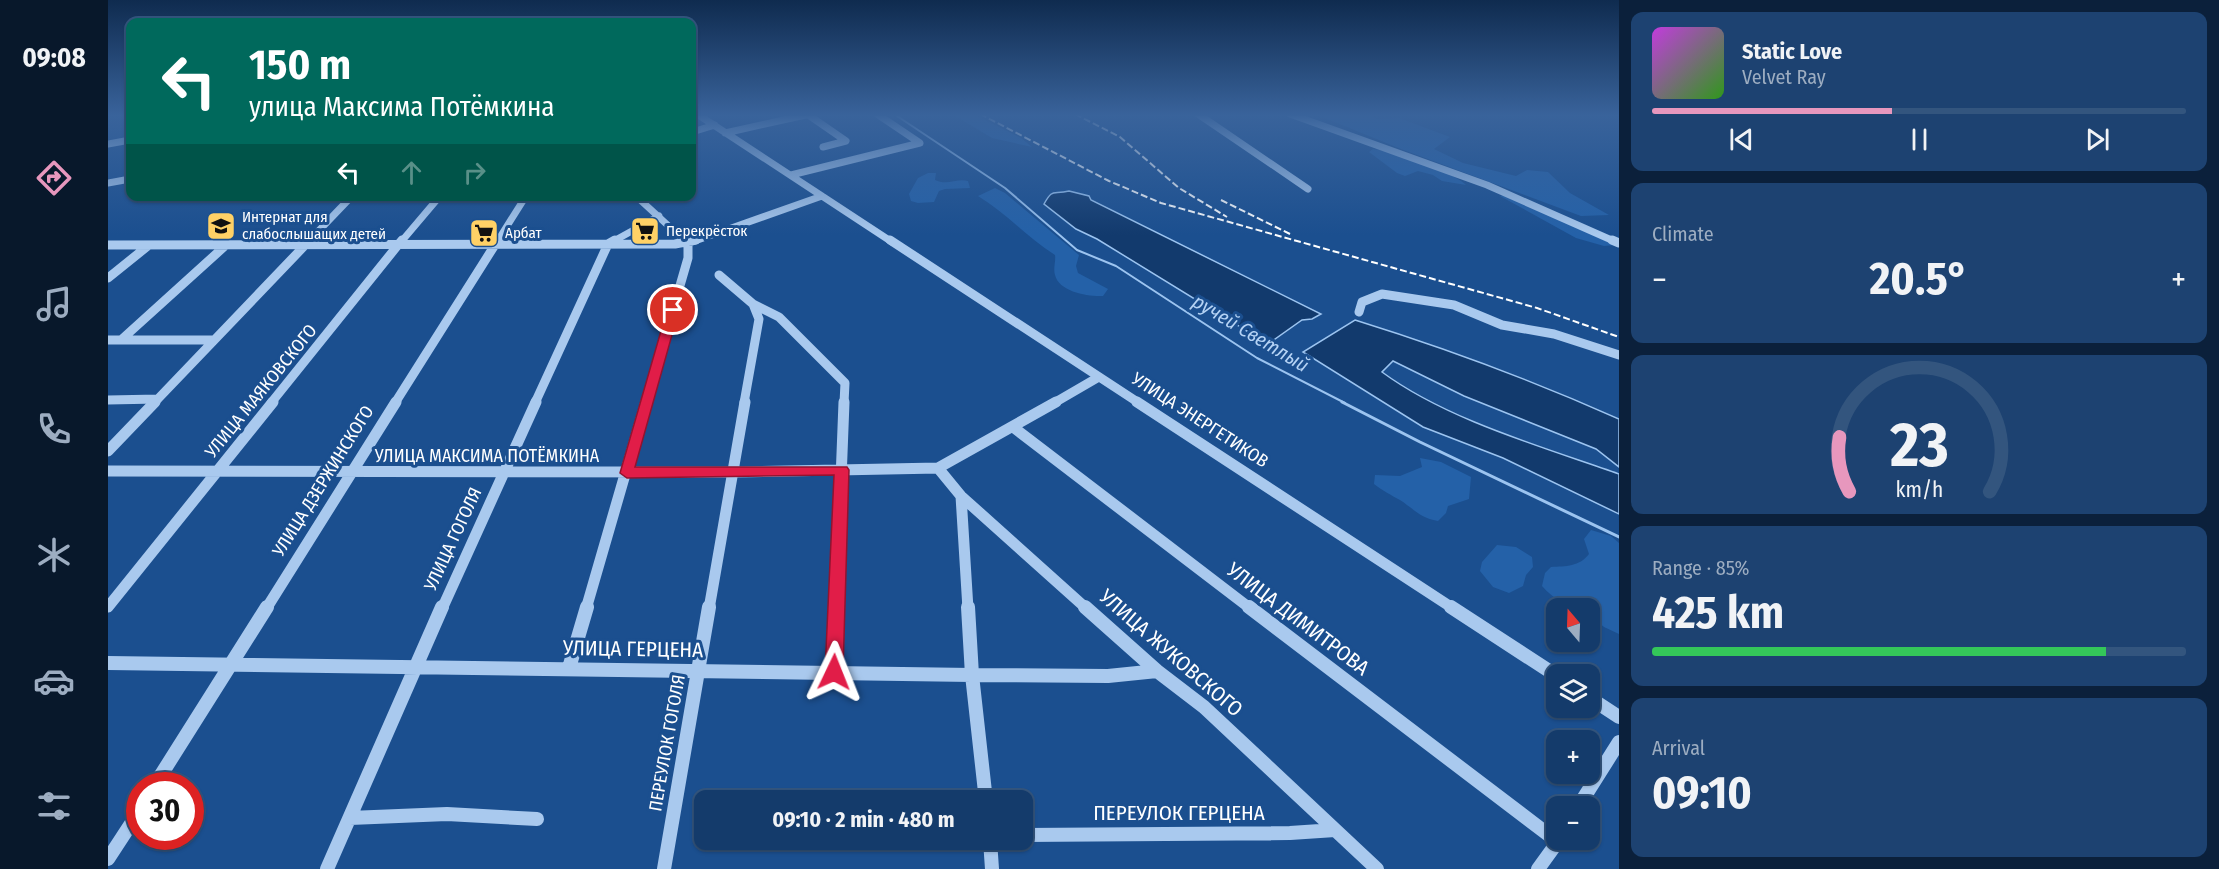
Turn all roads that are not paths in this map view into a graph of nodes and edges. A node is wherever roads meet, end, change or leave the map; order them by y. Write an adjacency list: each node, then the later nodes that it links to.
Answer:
1 (759, 155): 5 (street, УЛИЦА ЭНЕРГЕТИКОВ)
2 (873, 155): 5 (street)
3 (1257, 155): 8 (street)
4 (1403, 155): 16 (street)
5 (791, 175): 9 (street, УЛИЦА ЭНЕРГЕТИКОВ)
6 (126, 180): 7 (street)
7 (108, 183)
8 (1308, 189)
9 (822, 196): 15 (street); 32 (street, УЛИЦА ЭНЕРГЕТИКОВ)
10 (347, 201): 17 (street)
11 (436, 201): 18 (street, УЛИЦА МАЯКОВСКОГО)
12 (523, 201): 19 (street, УЛИЦА ДЗЕРЖИНСКОГО)
13 (642, 201): 14 (street)
14 (659, 216): 15 (street); 20 (street)
15 (688, 243): 20 (street); 44 (street)
16 (1619, 243)
17 (306, 244): 18 (street); 23 (street); 30 (street)
18 (399, 244): 19 (street); 40 (street, УЛИЦА МАЯКОВСКОГО)
19 (495, 244): 20 (street); 41 (street, УЛИЦА ДЗЕРЖИНСКОГО)
20 (608, 244): 43 (street, УЛИЦА ГОГОЛЯ)
21 (108, 245): 22 (street)
22 (149, 245): 23 (street); 25 (street)
23 (226, 245): 29 (street)
24 (719, 275): 26 (street)
25 (108, 279)
26 (753, 304): 38 (street); 42 (street, ПЕРЕУЛОК ГОГОЛЯ)
27 (1359, 312): 31 (street)
28 (108, 340): 29 (street)
29 (121, 340): 30 (street)
30 (214, 340): 33 (street)
31 (1619, 355)
32 (1097, 378): 35 (street); 51 (street, УЛИЦА ЭНЕРГЕТИКОВ)
33 (158, 399): 34 (street); 36 (street)
34 (108, 400)
35 (1013, 427): 37 (street); 66 (street, УЛИЦА ДИМИТРОВА)
36 (108, 451)
37 (938, 468): 38 (street, УЛИЦА МАКСИМА ПОТЁМКИНА); 45 (street, УЛИЦА ЖУКОВСКОГО)
38 (842, 470): 42 (street, УЛИЦА МАКСИМА ПОТЁМКИНА); 54 (street)
39 (108, 471): 40 (street, УЛИЦА МАКСИМА ПОТЁМКИНА)
40 (218, 471): 41 (street, УЛИЦА МАКСИМА ПОТЁМКИНА); 46 (street, УЛИЦА МАЯКОВСКОГО)
41 (352, 472): 43 (street, УЛИЦА МАКСИМА ПОТЁМКИНА); 48 (street, УЛИЦА ДЗЕРЖИНСКОГО)
42 (734, 472): 44 (street, УЛИЦА МАКСИМА ПОТЁМКИНА); 52 (street, ПЕРЕУЛОК ГОГОЛЯ)
43 (505, 473): 44 (street, УЛИЦА МАКСИМА ПОТЁМКИНА); 49 (street, УЛИЦА ГОГОЛЯ)
44 (627, 473): 50 (street)
45 (962, 496): 53 (street, УЛИЦА ЖУКОВСКОГО); 55 (street)
46 (108, 607)
47 (108, 663): 48 (street, УЛИЦА ГЕРЦЕНА)
48 (232, 663): 49 (street, УЛИЦА ГЕРЦЕНА); 59 (street, УЛИЦА ДЗЕРЖИНСКОГО)
49 (415, 667): 50 (street, УЛИЦА ГЕРЦЕНА); 62 (street, УЛИЦА ГОГОЛЯ)
50 (569, 668): 52 (street, УЛИЦА ГЕРЦЕНА)
51 (1546, 669)
52 (700, 671): 54 (street, УЛИЦА ГЕРЦЕНА); 72 (street, ПЕРЕУЛОК ГОГОЛЯ)
53 (1157, 671): 55 (street, УЛИЦА ГЕРЦЕНА); 64 (street, УЛИЦА ЖУКОВСКОГО)
54 (834, 672): 55 (street, УЛИЦА ГЕРЦЕНА)
55 (972, 675): 60 (street)
56 (1600, 705): 57 (street)
57 (1619, 717)
58 (1619, 742): 61 (street)
59 (163, 772)
60 (985, 790)
61 (1585, 796)
62 (350, 818): 63 (street); 71 (street, УЛИЦА ГОГОЛЯ)
63 (537, 819)
64 (1335, 830): 67 (street, ПЕРЕУЛОК ГЕРЦЕНА); 74 (street, УЛИЦА ЖУКОВСКОГО)
65 (126, 831): 70 (street)
66 (1546, 831)
67 (1033, 835)
68 (991, 850): 73 (street)
69 (1552, 850): 75 (street)
70 (108, 859)
71 (327, 869)
72 (664, 869)
73 (992, 869)
74 (1377, 869)
75 (1538, 869)

